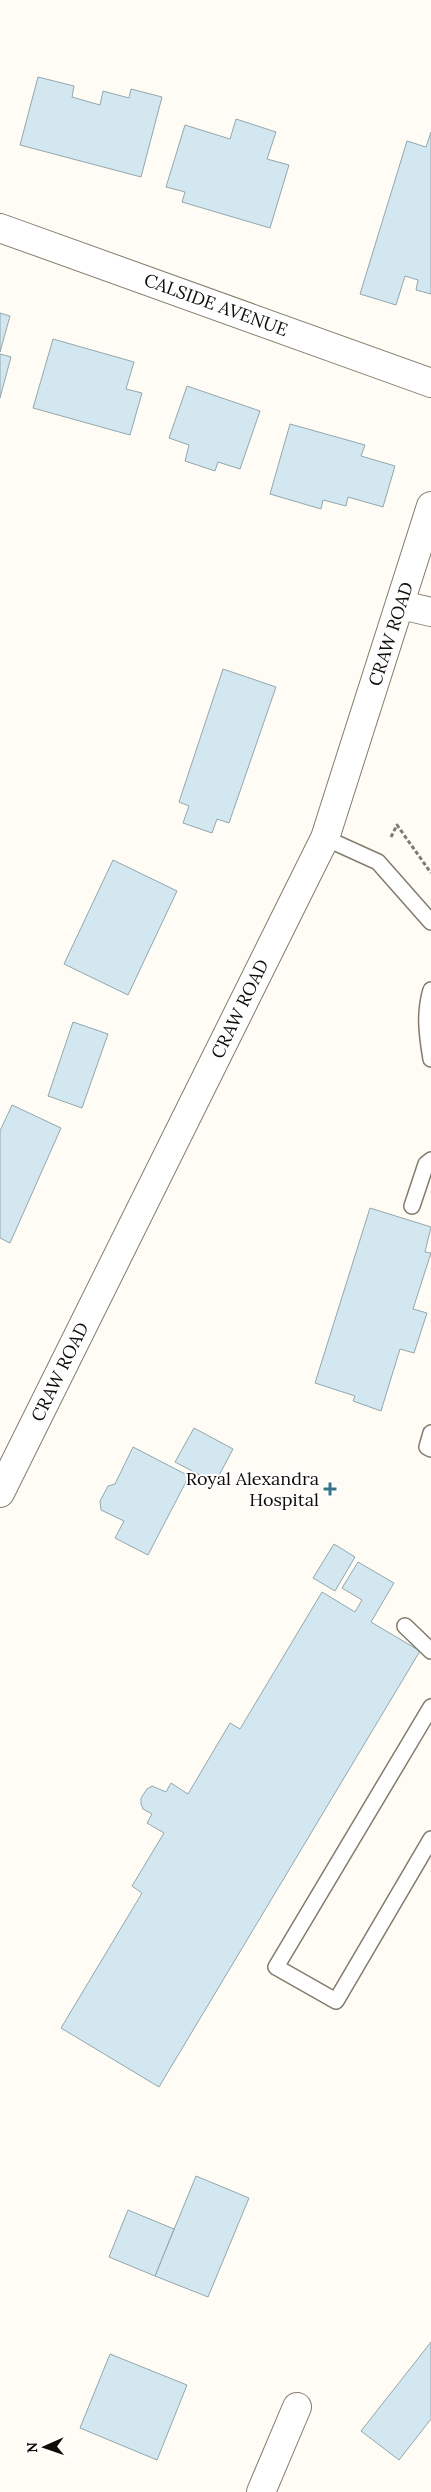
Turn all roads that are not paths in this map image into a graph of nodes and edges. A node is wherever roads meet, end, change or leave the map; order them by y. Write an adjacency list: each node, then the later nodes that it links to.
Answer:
1 (0, 228): 2 (street, CALSIDE AVENUE)
2 (431, 383)
3 (431, 506): 4 (street, CRAW ROAD)
4 (401, 605): 5 (street); 6 (street, CRAW ROAD)
5 (431, 612)
6 (325, 838): 7 (lane); 14 (street, CRAW ROAD)
7 (431, 922)
8 (431, 990): 9 (lane)
9 (431, 1059)
10 (431, 1160): 11 (lane)
11 (412, 1206)
12 (431, 1433): 13 (lane)
13 (431, 1449)
14 (0, 1493)
15 (405, 1626): 16 (lane)
16 (431, 1651)
17 (431, 1707): 18 (lane)
18 (431, 1839)
19 (297, 2407): 20 (street)
20 (261, 2492)

